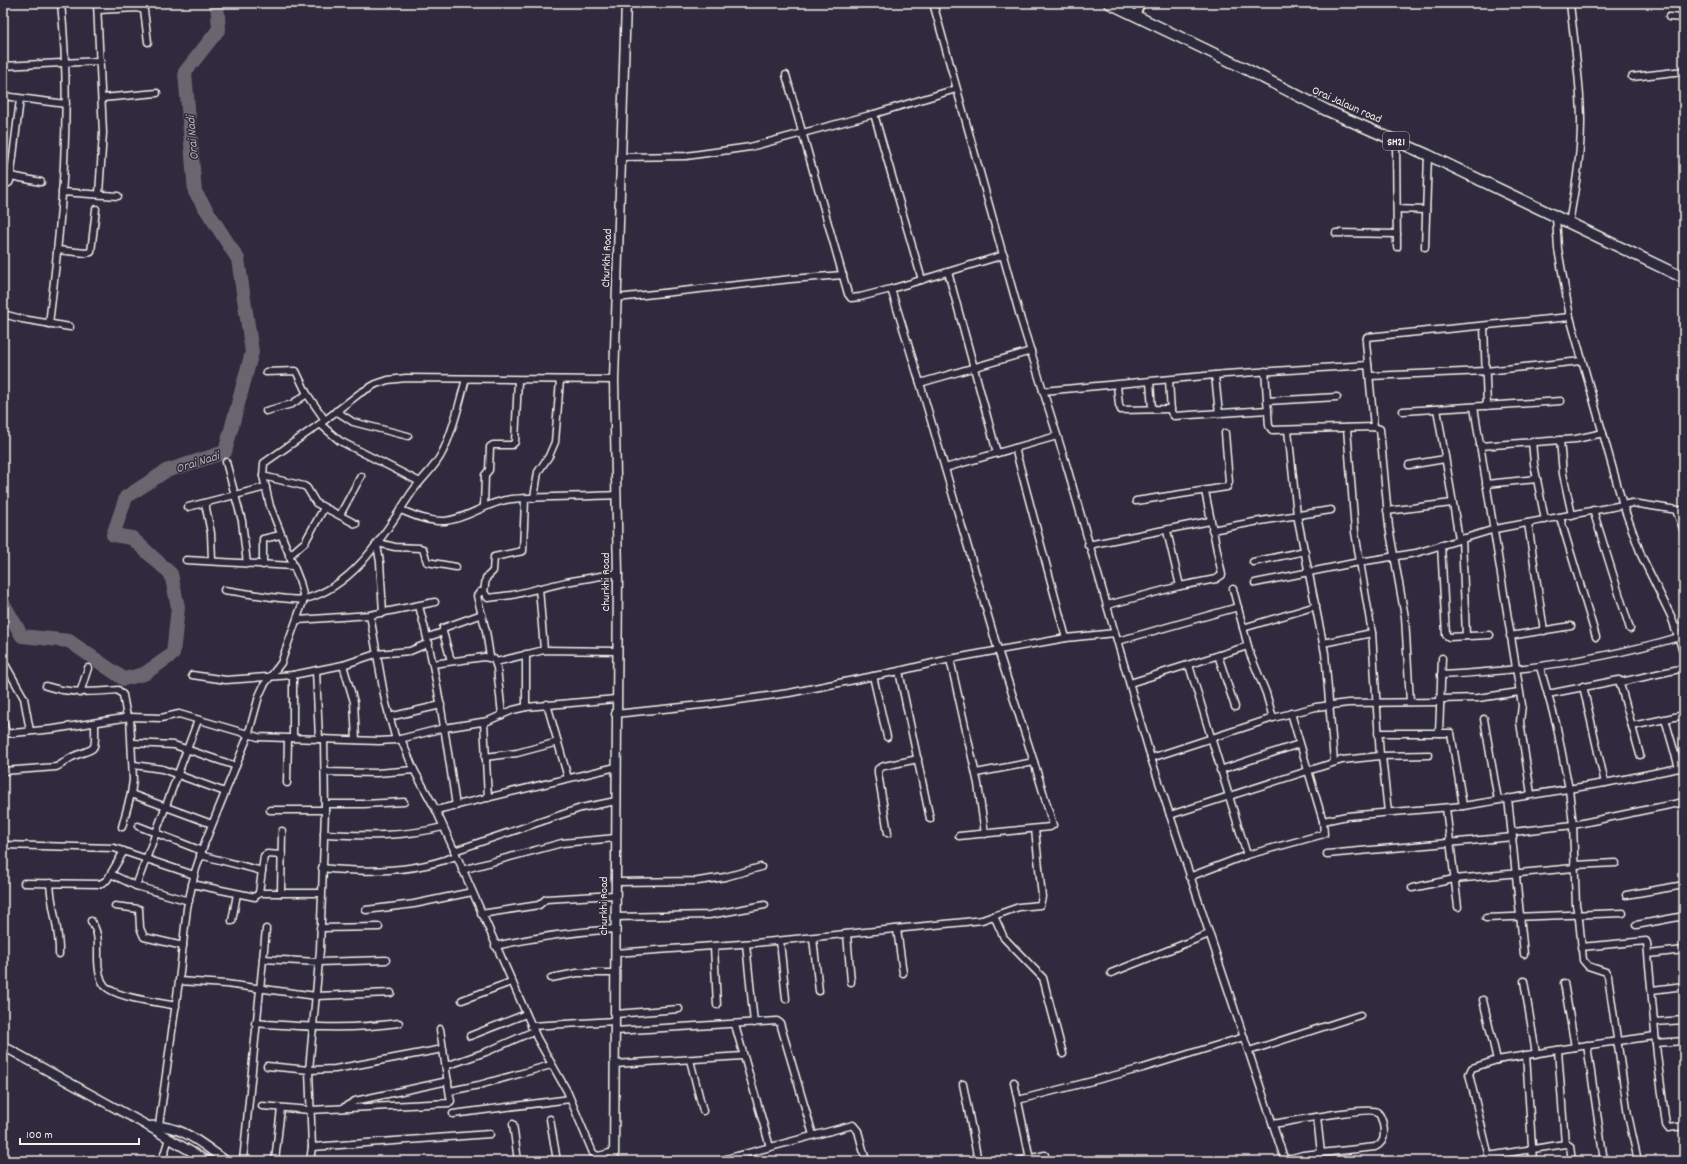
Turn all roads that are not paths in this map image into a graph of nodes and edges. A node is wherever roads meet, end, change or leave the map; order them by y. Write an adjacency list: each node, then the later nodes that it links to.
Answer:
1 (61, 3): 13 (street)
2 (626, 3): 28 (street, Churkhi Road)
3 (933, 3): 18 (street)
4 (1109, 3): 8 (main road, Orai Jalaun road / SH21)
5 (1142, 3): 8 (street)
6 (1570, 3): 39 (street)
7 (98, 6): 11 (street); 12 (street)
8 (1136, 15): 26 (main road, Orai Jalaun road / SH21)
9 (1669, 17): 10 (street)
10 (1684, 18)
11 (148, 42)
12 (101, 61): 13 (street); 21 (street)
13 (66, 64): 14 (street); 23 (street)
14 (3, 66)
15 (1684, 71): 17 (street)
16 (786, 74): 25 (street)
17 (1632, 77)
18 (956, 89): 24 (street); 45 (street)
19 (157, 93): 21 (street)
20 (3, 96): 22 (street)
21 (102, 98): 33 (street)
22 (20, 99): 23 (street); 29 (street)
23 (66, 104): 32 (street)
24 (874, 114): 25 (street); 49 (street)
25 (802, 133): 28 (street); 47 (street)
26 (1396, 141): 27 (main road, Orai Jalaun road / SH21); 36 (street)
27 (1428, 155): 37 (street); 38 (main road, Orai Jalaun road / SH21)
28 (621, 157): 51 (street, Churkhi Road)
29 (11, 176): 30 (street); 31 (street)
30 (41, 182)
31 (3, 184)
32 (62, 192): 33 (street); 44 (street)
33 (99, 194): 34 (street)
34 (118, 196)
35 (96, 209): 44 (street)
36 (1397, 209): 37 (street); 41 (street)
37 (1426, 210): 43 (street)
38 (1556, 217): 39 (main road, Orai Jalaun road / SH21); 53 (street)
39 (1569, 223): 48 (main road, Orai Jalaun road / SH21)
40 (1336, 233): 41 (street)
41 (1397, 234): 42 (street)
42 (1397, 247)
43 (1425, 247)
44 (57, 250): 54 (street)
45 (1004, 255): 46 (street); 57 (street)
46 (948, 272): 49 (street); 60 (street)
47 (843, 275): 50 (street); 51 (street)
48 (1684, 278)
49 (922, 280): 50 (street)
50 (891, 289): 72 (street)
51 (617, 298): 69 (street, Churkhi Road)
52 (3, 314): 54 (street)
53 (1570, 317): 55 (street); 58 (street)
54 (49, 324): 56 (street)
55 (1484, 326): 59 (street); 61 (street)
56 (70, 327)
57 (1031, 351): 60 (street); 74 (street)
58 (1581, 361): 61 (street); 94 (street)
59 (1368, 365): 63 (street); 65 (street)
60 (973, 368): 72 (street); 101 (street)
61 (1486, 371): 65 (street); 79 (street)
62 (266, 372): 75 (street)
63 (1265, 372): 64 (street); 77 (street)
64 (1215, 375): 70 (street); 88 (street)
65 (1370, 376): 90 (street)
66 (466, 379): 67 (street); 86 (street); 109 (street)
67 (518, 380): 68 (street); 121 (street)
68 (560, 380): 69 (street); 115 (street)
69 (614, 380): 114 (street, Churkhi Road)
70 (1169, 380): 71 (street); 81 (street)
71 (1150, 382): 73 (street); 82 (street)
72 (920, 383): 105 (street)
73 (1117, 384): 74 (street); 82 (street)
74 (1043, 391): 96 (street)
75 (307, 394): 85 (street); 89 (street)
76 (1337, 397): 77 (street)
77 (1267, 401): 84 (street)
78 (1561, 401): 79 (street)
79 (1487, 406): 80 (street)
80 (1474, 407): 83 (street); 99 (street)
81 (1171, 408): 82 (street); 88 (street)
82 (1152, 409)
83 (1437, 409): 87 (street); 102 (street)
84 (1268, 410): 88 (street); 92 (street)
85 (266, 411)
86 (336, 411): 89 (street); 95 (street)
87 (1403, 411)
88 (1219, 414)
89 (323, 422): 106 (street); 109 (street)
90 (1374, 427): 91 (street); 128 (street)
91 (1347, 428): 92 (street); 153 (street)
92 (1288, 430): 131 (street)
93 (1225, 433): 112 (street)
94 (1603, 433): 97 (street); 120 (street)
95 (408, 436)
96 (1057, 436): 100 (street); 145 (street)
97 (1560, 440): 98 (street); 132 (street)
98 (1532, 441): 99 (street); 108 (street)
99 (1480, 446): 110 (street)
100 (1015, 448): 101 (street); 189 (street)
101 (997, 453): 105 (street)
102 (1445, 459): 104 (street); 118 (street)
103 (226, 462): 113 (street)
104 (1409, 465)
105 (946, 468): 196 (street)
106 (263, 476): 111 (street); 123 (street)
107 (361, 476): 130 (street)
108 (1537, 479): 110 (street); 134 (street)
109 (420, 482): 124 (street)
110 (1486, 484): 138 (street)
111 (266, 487): 113 (street); 142 (street)
112 (1205, 491): 117 (street); 135 (street)
113 (236, 495): 119 (street); 154 (street)
114 (616, 496): 115 (street); 159 (street, Churkhi Road)
115 (534, 498): 116 (street)
116 (525, 499): 121 (street); 165 (street)
117 (1136, 501)
118 (1452, 502): 128 (street); 143 (street)
119 (205, 503): 122 (street); 151 (street)
120 (1623, 505): 126 (street); 127 (street); 179 (street)
121 (484, 506): 124 (street)
122 (188, 507)
123 (324, 508): 130 (street); 148 (street)
124 (401, 510): 144 (street)
125 (1331, 510): 131 (street)
126 (1593, 510): 132 (street); 180 (street)
127 (1676, 510): 129 (street); 141 (street)
128 (1387, 511): 149 (street)
129 (1684, 511)
130 (340, 515): 137 (street)
131 (1297, 515): 139 (street); 147 (street)
132 (1572, 515): 133 (street)
133 (1560, 517): 134 (street); 188 (street)
134 (1545, 520): 136 (street)
135 (1210, 521): 139 (street); 140 (street)
136 (1528, 523): 138 (street); 181 (street)
137 (356, 524)
138 (1495, 529): 143 (street); 187 (street)
139 (1212, 530): 161 (street)
140 (1167, 531): 145 (street); 161 (street)
141 (1684, 531)
142 (280, 535): 148 (street); 155 (street)
143 (1460, 539): 146 (street); 185 (street)
144 (378, 544): 157 (street); 166 (street); 172 (street)
145 (1088, 545): 168 (street)
146 (1441, 545): 149 (street); 185 (street)
147 (1305, 551): 152 (street); 158 (street)
148 (289, 556): 156 (street)
149 (1394, 556): 153 (street); 231 (street)
150 (186, 560): 151 (street)
151 (212, 561): 154 (street)
152 (1252, 562)
153 (1359, 562): 158 (street); 184 (street)
154 (247, 564): 155 (street)
155 (263, 565): 156 (street)
156 (293, 566): 166 (street)
157 (456, 567)
158 (1309, 572): 160 (street); 170 (street)
159 (618, 573): 162 (street); 197 (street, Churkhi Road)
160 (1255, 583)
161 (1180, 586): 168 (street)
162 (540, 588): 165 (street); 195 (street)
163 (1233, 589): 171 (street)
164 (224, 590): 166 (street)
165 (484, 592): 173 (street)
166 (304, 599): 175 (street)
167 (435, 602): 169 (street)
168 (1107, 605): 183 (street)
169 (419, 606): 172 (street); 191 (street)
170 (1316, 606): 178 (street); 193 (street)
171 (1238, 607): 178 (street); 192 (street)
172 (383, 613): 174 (street)
173 (482, 614): 182 (street); 202 (street)
174 (370, 615): 175 (street); 198 (street)
175 (298, 620): 221 (street)
176 (1684, 625): 179 (street)
177 (1571, 626): 181 (street)
178 (1243, 628): 194 (street)
179 (1676, 629): 190 (street)
180 (1630, 630)
181 (1544, 631): 187 (street)
182 (443, 632): 191 (street); 205 (street)
183 (1115, 632): 189 (street); 192 (street)
184 (1372, 632): 193 (street); 232 (street)
185 (1466, 636): 186 (street)
186 (1490, 636)
187 (1510, 636): 215 (street)
188 (1596, 637)
189 (1066, 638): 196 (street)
190 (1679, 638): 200 (street); 211 (street)
191 (428, 640): 198 (street); 208 (street)
192 (1118, 641): 223 (street)
193 (1323, 643): 234 (street)
194 (1248, 646): 201 (street); 244 (street)
195 (544, 650): 197 (street); 199 (street)
196 (998, 650): 204 (street); 274 (street)
197 (616, 651): 229 (street, Churkhi Road)
198 (376, 654): 209 (street); 243 (street)
199 (526, 654): 206 (street); 236 (street)
200 (1684, 654)
201 (1218, 655): 210 (street); 237 (street)
202 (490, 657): 205 (street); 206 (street)
203 (1442, 658): 219 (street)
204 (950, 659): 216 (street); 286 (street)
205 (451, 661): 208 (street)
206 (496, 662): 240 (street)
207 (3, 664): 253 (street)
208 (433, 664): 235 (street)
209 (343, 665): 214 (street); 263 (street)
210 (1189, 665): 223 (street); 260 (street)
211 (1540, 667): 215 (street); 228 (street)
212 (88, 668): 227 (street)
213 (1684, 668): 222 (street)
214 (316, 670): 218 (street); 261 (street)
215 (1516, 670): 219 (street); 226 (street)
216 (899, 671): 220 (street); 273 (street)
217 (192, 675): 221 (street)
218 (293, 675): 221 (street); 259 (street)
219 (1441, 675): 230 (street)
220 (873, 676): 239 (street); 258 (street)
221 (270, 677): 257 (street)
222 (1621, 682): 225 (street); 251 (street)
223 (1130, 683): 272 (street)
224 (46, 686): 227 (street)
225 (1583, 686): 228 (street); 289 (street)
226 (1520, 692): 230 (street); 293 (street)
227 (80, 693): 242 (street)
228 (1548, 694): 290 (street)
229 (616, 699): 233 (street); 239 (street, Churkhi Road)
230 (1440, 701): 231 (street); 256 (street)
231 (1410, 702): 232 (street)
232 (1377, 703): 234 (street); 255 (street)
233 (547, 704): 236 (street); 264 (street)
234 (1330, 704): 238 (street); 275 (street)
235 (441, 705): 243 (street); 252 (street)
236 (526, 707): 240 (street)
237 (1235, 707)
238 (1291, 713): 244 (street); 266 (street)
239 (615, 714): 278 (street, Churkhi Road)
240 (502, 715): 249 (street)
241 (1684, 715): 246 (street)
242 (129, 717): 247 (street); 250 (street); 265 (street)
243 (389, 717): 262 (street)
244 (1272, 718): 260 (street)
245 (1484, 718): 297 (street)
246 (1665, 719): 251 (street); 279 (street)
247 (198, 720): 257 (street); 267 (street)
248 (3, 721): 254 (street)
249 (484, 722): 252 (street); 271 (street)
250 (95, 724): 253 (street); 283 (street)
251 (1632, 726): 269 (street)
252 (444, 728): 262 (street); 302 (street)
253 (30, 731): 254 (street)
254 (4, 733)
255 (1378, 733): 256 (street); 270 (street)
256 (1439, 733): 303 (street)
257 (248, 736): 259 (street); 277 (street)
258 (887, 737)
259 (291, 738): 261 (street); 288 (street)
260 (1210, 738): 272 (street); 281 (street)
261 (322, 739): 263 (street); 284 (street)
262 (399, 739): 263 (street); 280 (street)
263 (356, 740)
264 (558, 742): 271 (street); 287 (street)
265 (133, 743): 267 (street); 276 (street)
266 (1299, 744): 281 (street); 282 (street)
267 (187, 750): 277 (street); 285 (street)
268 (1429, 755): 270 (street)
269 (1640, 755)
270 (1381, 756): 275 (street); 308 (street)
271 (485, 757): 295 (street)
272 (1151, 758): 309 (street)
273 (918, 759): 310 (street); 320 (street)
274 (1034, 762): 286 (street); 317 (street)
275 (1334, 762): 282 (street)
276 (134, 765): 285 (street); 292 (street)
277 (236, 766): 291 (street)
278 (616, 767): 287 (street); 299 (street, Churkhi Road)
279 (1682, 767): 289 (street)
280 (414, 770): 284 (street); 307 (street)
281 (1220, 770): 294 (street)
282 (1307, 770): 294 (street); 311 (street)
283 (3, 771)
284 (325, 772): 304 (street)
285 (178, 774): 291 (street); 301 (street)
286 (976, 774): 322 (street)
287 (568, 778): 295 (street)
288 (287, 782)
289 (1605, 783): 290 (street)
290 (1569, 789): 293 (street); 313 (street)
291 (225, 792): 312 (street)
292 (131, 794): 301 (street); 315 (street)
293 (1531, 794): 296 (street)
294 (1228, 796): 309 (street); 333 (street)
295 (488, 798): 302 (street)
296 (1508, 798): 297 (street); 323 (street)
297 (1498, 800): 303 (street)
298 (404, 802): 304 (street)
299 (616, 802): 325 (street, Churkhi Road); 330 (street)
300 (1684, 802): 313 (street)
301 (166, 806): 312 (street); 319 (street)
302 (456, 806): 307 (street)
303 (1463, 806): 305 (street)
304 (325, 807): 306 (street); 321 (street)
305 (1446, 808): 308 (street); 326 (street)
306 (270, 810)
307 (436, 810): 316 (street)
308 (1388, 812): 311 (street)
309 (1170, 815): 344 (street)
310 (930, 819)
311 (1323, 821): 333 (street)
312 (212, 824): 329 (street)
313 (1573, 825): 323 (street); 336 (street)
314 (138, 826): 319 (street)
315 (122, 827)
316 (443, 827): 321 (street); 330 (street)
317 (1035, 829): 322 (street); 368 (street)
318 (282, 831): 332 (street)
319 (157, 833): 329 (street); 334 (street)
320 (888, 833)
321 (324, 834): 338 (street)
322 (986, 834): 324 (street)
323 (1513, 835): 326 (street); 341 (street)
324 (959, 836)
325 (616, 838): 339 (street); 346 (street, Churkhi Road)
326 (1450, 843): 331 (street); 345 (street)
327 (3, 845): 328 (street)
328 (124, 850): 334 (street); 342 (street)
329 (201, 853): 340 (street); 343 (street)
330 (455, 853): 338 (street); 339 (street)
331 (1327, 854)
332 (282, 855): 340 (street); 355 (street)
333 (1247, 855): 344 (street)
334 (146, 859): 343 (street); 351 (street)
335 (1616, 863): 336 (street)
336 (1574, 866): 341 (street); 367 (street)
337 (761, 867): 346 (street)
338 (322, 868): 356 (street)
339 (462, 870): 353 (street)
340 (262, 871): 354 (street)
341 (1517, 873): 345 (street); 369 (street)
342 (111, 874): 348 (street); 351 (street)
343 (194, 875): 349 (street)
344 (1189, 877): 382 (street)
345 (1454, 879): 352 (street); 363 (street)
346 (615, 882): 358 (street, Churkhi Road)
347 (24, 883): 348 (street)
348 (50, 883): 392 (street)
349 (192, 884): 357 (street); 360 (street)
350 (1684, 885): 359 (street)
351 (136, 886): 360 (street)
352 (1412, 888)
353 (472, 892): 364 (street); 366 (street)
354 (259, 893): 355 (street); 357 (street)
355 (281, 893): 356 (street)
356 (321, 893): 377 (street)
357 (237, 894): 374 (street)
358 (615, 895): 366 (street); 371 (street, Churkhi Road)
359 (1626, 895)
360 (188, 901): 386 (street)
361 (765, 905): 371 (street)
362 (115, 906): 386 (street)
363 (1458, 907)
364 (366, 910)
365 (1623, 913): 367 (street)
366 (481, 914): 387 (street)
367 (1578, 915): 369 (street); 389 (street)
368 (994, 916): 380 (street); 444 (street)
369 (1521, 916): 372 (street); 393 (street)
370 (1684, 916): 375 (street)
371 (615, 917): 379 (street, Churkhi Road)
372 (1486, 918)
373 (92, 921): 417 (street)
374 (232, 921)
375 (1636, 925)
376 (379, 927): 377 (street)
377 (320, 928): 397 (street)
378 (266, 929): 395 (street)
379 (615, 929): 387 (street); 391 (street, Churkhi Road)
380 (897, 929): 381 (street); 399 (street)
381 (847, 934): 383 (street); 405 (street)
382 (1209, 934): 400 (street); 434 (street)
383 (813, 938): 384 (street); 410 (street)
384 (780, 941): 385 (street); 413 (street)
385 (746, 944): 388 (street); 426 (street)
386 (183, 946): 402 (street)
387 (495, 946): 404 (street)
388 (714, 946): 391 (street); 416 (street)
389 (1581, 946): 394 (street); 436 (street)
390 (1684, 950): 394 (street)
391 (615, 953): 398 (street, Churkhi Road)
392 (59, 954)
393 (1524, 954)
394 (1649, 954): 409 (street)
395 (263, 959): 397 (street); 408 (street)
396 (386, 960): 397 (street)
397 (318, 962): 412 (street)
398 (615, 973): 401 (street); 421 (street, Churkhi Road)
399 (903, 973)
400 (1112, 974)
401 (551, 978)
402 (179, 980): 408 (street); 417 (street)
403 (1524, 981): 445 (street)
404 (511, 982): 414 (street); 419 (street)
405 (851, 982)
406 (1564, 983): 440 (street)
407 (1684, 986): 409 (street)
408 (259, 989): 412 (street); 424 (street)
409 (1652, 990): 423 (street)
410 (819, 991)
411 (391, 992): 412 (street)
412 (316, 996): 428 (street)
413 (786, 999)
414 (462, 1000)
415 (1483, 1000): 449 (street)
416 (717, 1005)
417 (176, 1006): 471 (street)
418 (679, 1010): 421 (street)
419 (526, 1014): 429 (street); 432 (street)
420 (1360, 1015): 443 (street)
421 (615, 1018): 429 (street); 431 (street, Churkhi Road)
422 (1684, 1020): 423 (street)
423 (1655, 1022): 433 (street)
424 (255, 1023): 428 (street); 491 (street)
425 (399, 1023): 428 (street)
426 (754, 1024): 427 (street); 475 (street)
427 (735, 1025): 431 (street); 447 (street)
428 (313, 1028): 454 (street)
429 (532, 1028): 451 (street); 453 (street)
430 (440, 1029): 441 (street)
431 (615, 1031): 450 (street, Churkhi Road)
432 (470, 1036)
433 (1655, 1036): 436 (street); 437 (street)
434 (1244, 1037): 443 (street); 460 (street)
435 (1684, 1040): 437 (street)
436 (1619, 1041): 438 (street); 503 (street)
437 (1656, 1043): 473 (street)
438 (1587, 1045): 440 (street); 502 (street)
439 (3, 1046): 472 (street)
440 (1575, 1047): 442 (street)
441 (443, 1049): 453 (street); 454 (street)
442 (1558, 1050): 445 (street); 477 (street)
443 (1249, 1051): 470 (street)
444 (1063, 1054)
445 (1536, 1054): 446 (street)
446 (1526, 1055): 449 (street); 480 (street)
447 (743, 1056): 448 (street); 479 (street)
448 (690, 1060): 450 (street); 465 (street)
449 (1497, 1060): 485 (street)
450 (614, 1064): 481 (street, Churkhi Road)
451 (551, 1065): 458 (street); 459 (street)
452 (267, 1066): 454 (street)
453 (446, 1066): 455 (street)
454 (309, 1070): 464 (street)
455 (448, 1081): 458 (street); 463 (street)
456 (1014, 1082): 460 (street)
457 (963, 1084): 498 (street)
458 (450, 1091): 463 (street)
459 (570, 1099): 466 (street); 481 (street)
460 (1018, 1100): 484 (street)
461 (262, 1106): 462 (street)
462 (281, 1108): 464 (street); 492 (street)
463 (343, 1108): 464 (street)
464 (310, 1110): 478 (street)
465 (703, 1111)
466 (453, 1114)
467 (1317, 1117): 470 (street); 482 (street); 482 (street)
468 (550, 1119): 495 (street)
469 (513, 1124): 494 (street)
470 (1273, 1124): 487 (street)
471 (159, 1125): 472 (street); 490 (street)
472 (148, 1126): 476 (street)
473 (1684, 1126)
474 (490, 1134): 478 (street)
475 (813, 1135): 479 (street); 497 (street)
476 (169, 1138): 488 (street); 489 (street)
477 (1565, 1144): 480 (street); 501 (street)
478 (312, 1147): 493 (street)
479 (770, 1147): 486 (street)
480 (1532, 1149): 485 (street); 500 (street)
481 (614, 1152): 496 (street, Churkhi Road)
482 (1321, 1153): 487 (street)
483 (1045, 1155): 484 (street)
484 (1030, 1158): 499 (street)
485 (1489, 1158)
486 (722, 1160)
487 (1285, 1160)
488 (162, 1161)
489 (207, 1161)
490 (226, 1161)
491 (243, 1161)
492 (275, 1161)
493 (310, 1161)
494 (518, 1161)
495 (557, 1161)
496 (614, 1161)
497 (866, 1161)
498 (978, 1161)
499 (1019, 1161)
500 (1533, 1161)
501 (1572, 1161)
502 (1604, 1161)
503 (1638, 1161)

